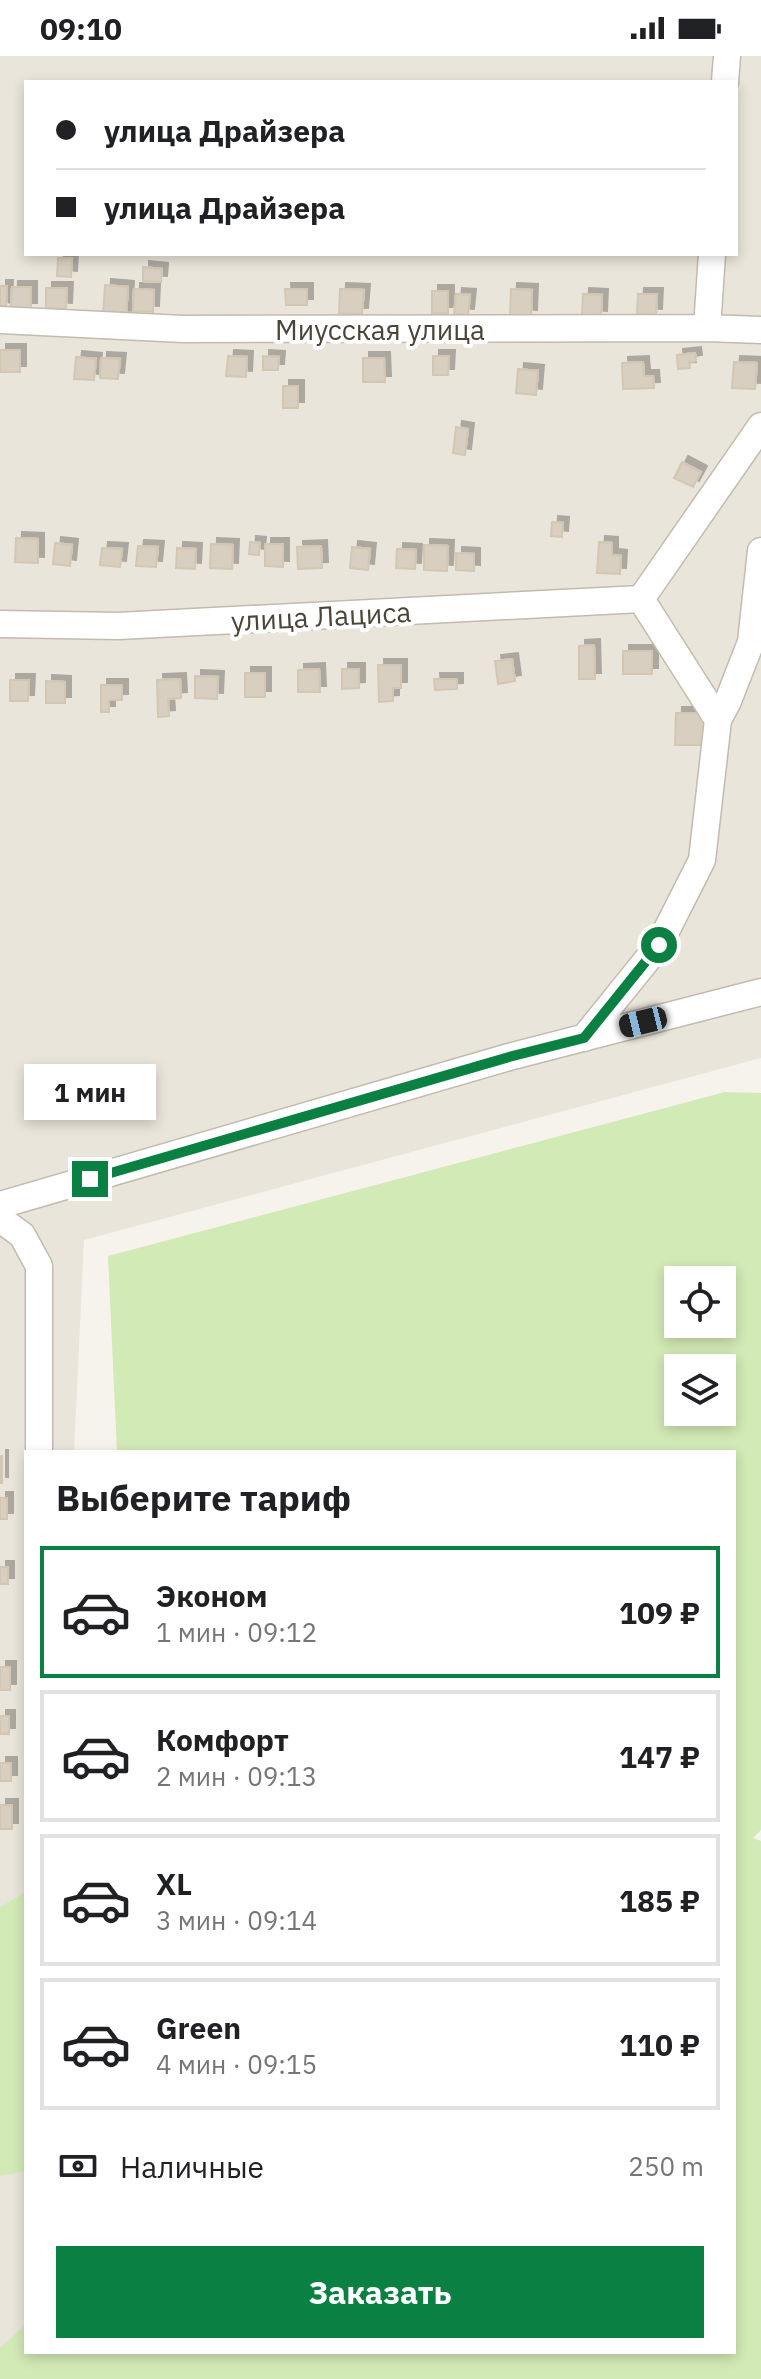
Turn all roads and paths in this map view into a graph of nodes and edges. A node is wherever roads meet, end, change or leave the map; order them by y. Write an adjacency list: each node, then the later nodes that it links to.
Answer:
1 (727, 56): 2 (street)
2 (725, 80)
3 (712, 256): 5 (street)
4 (0, 320): 5 (street, Миусская улица)
5 (707, 328): 6 (street, Миусская улица)
6 (761, 330)
7 (761, 426): 9 (street)
8 (761, 551): 11 (street)
9 (641, 599): 10 (street, улица Лациса); 11 (street)
10 (0, 624)
11 (718, 720): 13 (street)
12 (761, 992): 13 (street)
13 (584, 1038): 14 (street)
14 (0, 1205)
15 (0, 1219): 16 (street)
16 (39, 1450)

